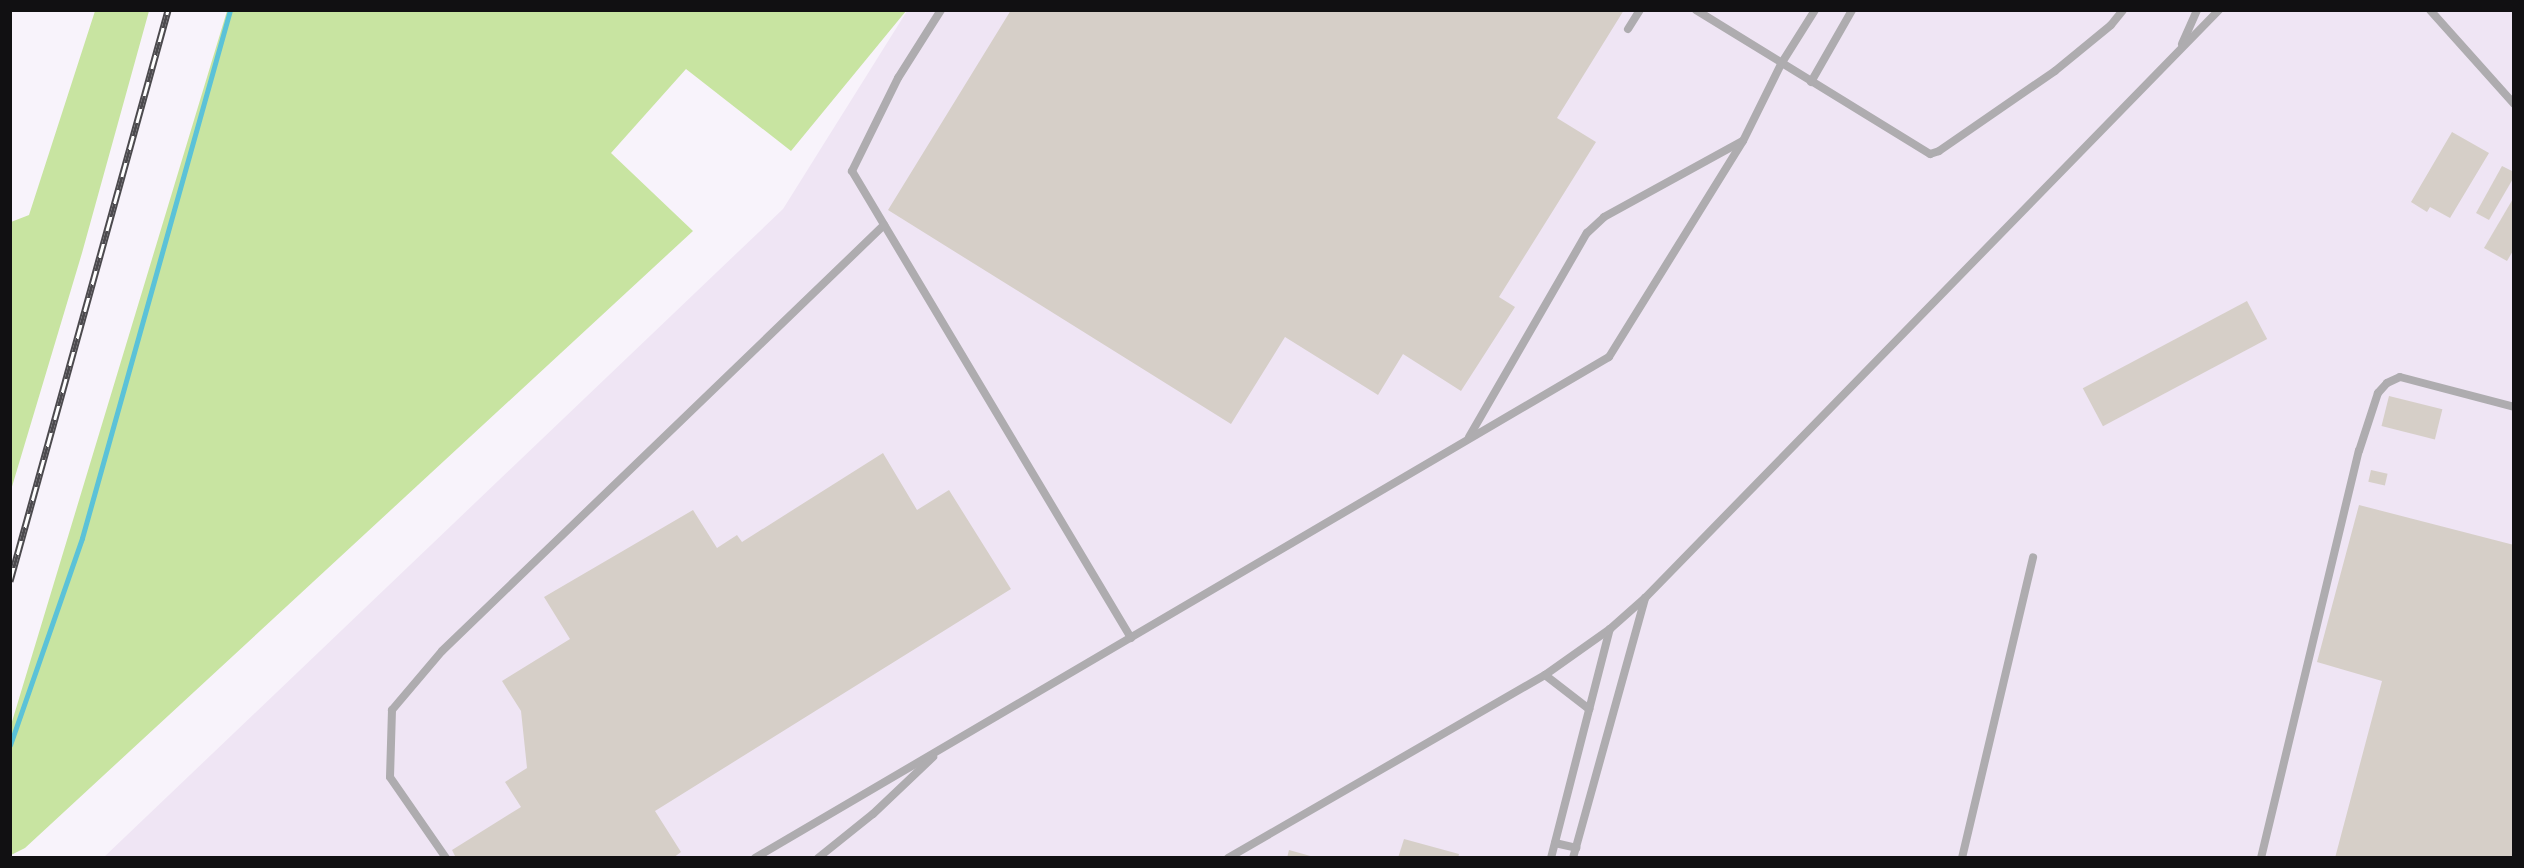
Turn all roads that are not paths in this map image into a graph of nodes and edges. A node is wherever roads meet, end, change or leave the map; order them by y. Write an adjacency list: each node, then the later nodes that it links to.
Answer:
1 (940, 10): 16 (lane)
2 (1640, 10): 10 (lane)
3 (1696, 10): 12 (lane)
4 (1815, 10): 12 (lane)
5 (1852, 10): 13 (lane)
6 (2123, 10): 13 (lane)
7 (2197, 10): 11 (lane)
8 (2219, 10): 11 (lane)
9 (2430, 10): 14 (lane)
10 (1628, 29)
11 (2181, 47): 20 (lane)
12 (1781, 64): 13 (lane); 15 (lane)
13 (1811, 82)
14 (2514, 104)
15 (1743, 141): 18 (lane); 18 (lane)
16 (884, 225): 22 (lane); 29 (lane)
17 (2514, 406): 36 (lane)
18 (1469, 437): 22 (lane)
19 (2033, 557): 35 (lane)
20 (1645, 598): 21 (lane); 27 (lane)
21 (1610, 629): 23 (lane); 24 (lane)
22 (1131, 638): 25 (lane)
23 (1545, 675): 24 (lane); 28 (lane)
24 (1589, 709): 26 (lane)
25 (943, 747): 30 (lane); 31 (lane)
26 (1555, 843): 27 (lane); 33 (lane)
27 (1576, 848): 34 (lane)
28 (1239, 854): 32 (lane)
29 (447, 858)
30 (755, 858)
31 (818, 858)
32 (1227, 858)
33 (1551, 858)
34 (1573, 858)
35 (1962, 858)
36 (2261, 858)

